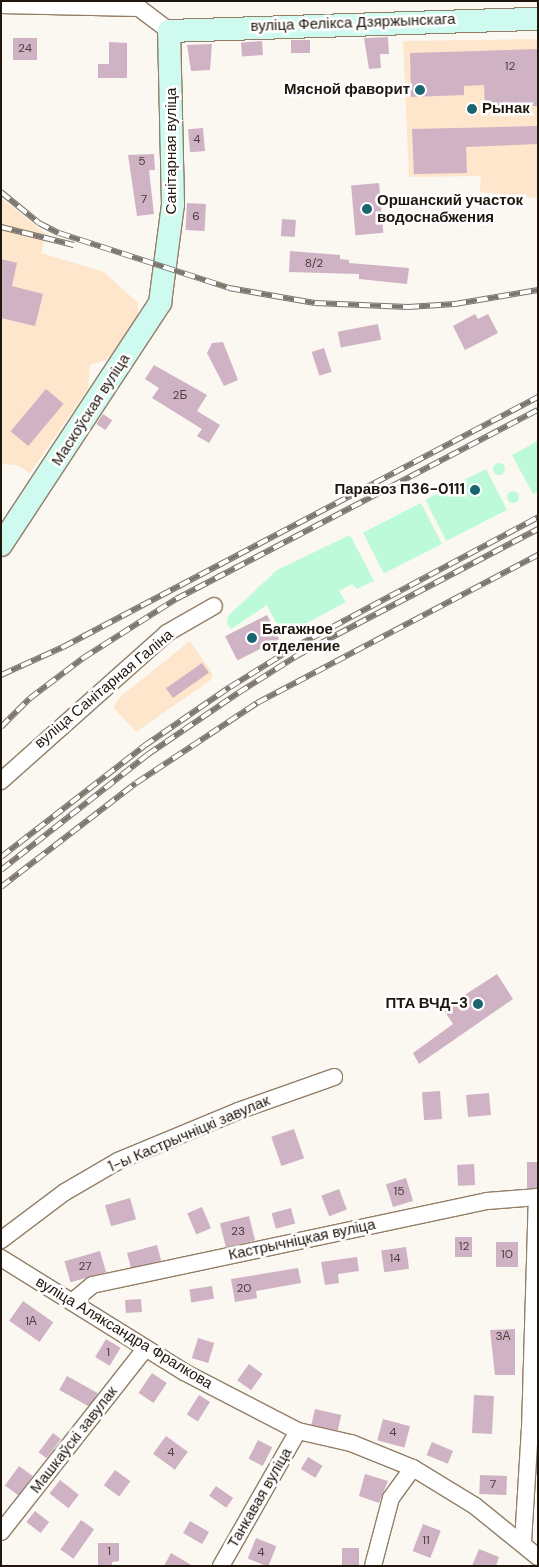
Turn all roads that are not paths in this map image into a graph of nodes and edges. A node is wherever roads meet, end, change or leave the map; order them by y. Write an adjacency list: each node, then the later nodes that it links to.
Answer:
1 (1, 5): 2 (street)
2 (139, 5): 4 (street)
3 (538, 19): 4 (street, вуліца Фелікса Дзяржынскага)
4 (169, 31): 5 (street, Санітарная вуліца)
5 (165, 270): 6 (street, Маскоўская вуліца)
6 (1, 545)
7 (214, 606): 8 (street, вуліца Санітарная Галіна)
8 (1, 780)
9 (334, 1077): 11 (street, 1-ы Кастрычніцкі завулак)
10 (537, 1197): 13 (street, Кастрычніцкая вуліца); 18 (street)
11 (1, 1240)
12 (1, 1258): 13 (street, вуліца Аляксандра Фралкова)
13 (72, 1302): 14 (street, вуліца Аляксандра Фралкова)
14 (146, 1348): 15 (street, вуліца Аляксандра Фралкова); 17 (street, Машкаўскі завулак)
15 (298, 1431): 16 (street, вуліца Аляксандра Фралкова); 20 (street, Танкавая вуліца)
16 (413, 1468): 18 (street, вуліца Аляксандра Фралкова); 21 (street)
17 (1, 1532)
18 (523, 1542): 19 (street, вуліца Аляксандра Фралкова)
19 (538, 1557)
20 (221, 1566)
21 (373, 1566)

